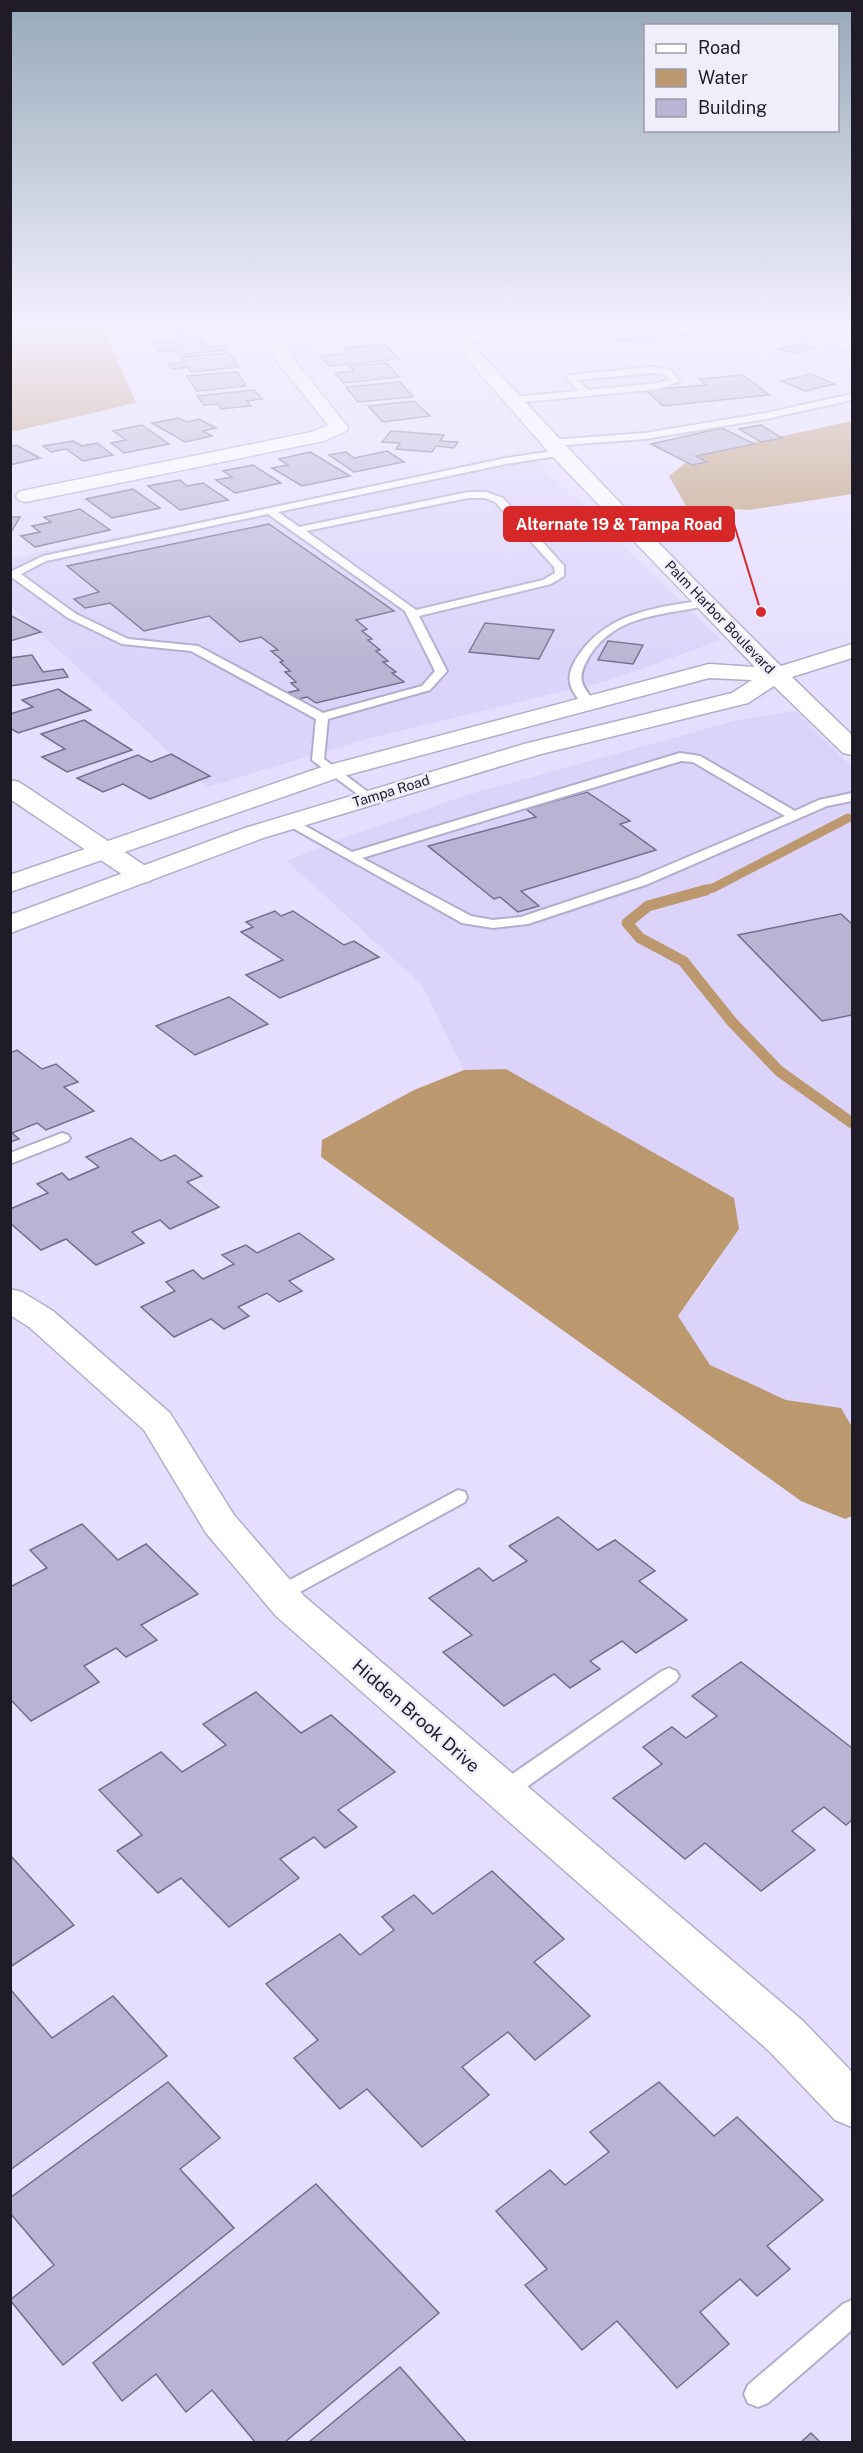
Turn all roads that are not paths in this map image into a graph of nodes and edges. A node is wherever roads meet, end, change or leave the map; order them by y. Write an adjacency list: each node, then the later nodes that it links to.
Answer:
1 (310, 438): 5 (main road)
2 (547, 438): 4 (main road, Palm Harbor Boulevard)
3 (627, 438): 4 (lane)
4 (556, 448): 6 (lane); 8 (main road, Palm Harbor Boulevard)
5 (26, 496)
6 (270, 511): 7 (lane); 13 (lane)
7 (297, 530): 9 (lane); 9 (lane)
8 (706, 603): 11 (main road, Palm Harbor Boulevard); 12 (lane)
9 (412, 614): 13 (lane)
10 (852, 651): 11 (main road, Tampa Road)
11 (776, 675): 12 (main road, Tampa Road); 14 (main road, Palm Harbor Boulevard); 18 (main road, Tampa Road)
12 (590, 703): 15 (main road, Tampa Road)
13 (322, 717): 15 (lane)
14 (852, 748)
15 (332, 772): 18 (lane); 21 (main road, Tampa Road)
16 (10, 787): 21 (main road)
17 (852, 797): 19 (lane)
18 (368, 798): 20 (main road, Tampa Road)
19 (795, 816): 22 (lane); 22 (lane)
20 (288, 822): 22 (lane); 23 (main road, Tampa Road)
21 (103, 850): 23 (main road); 24 (main road, Tampa Road)
22 (351, 857)
23 (141, 875): 25 (main road, Tampa Road)
24 (10, 884)
25 (10, 925)
26 (62, 1138): 27 (lane)
27 (10, 1159)
28 (10, 1300): 30 (main road, Hidden Brook Drive)
29 (458, 1497): 30 (lane)
30 (280, 1594): 32 (main road, Hidden Brook Drive)
31 (669, 1676): 32 (lane)
32 (503, 1792): 33 (main road, Hidden Brook Drive)
33 (852, 2105)
34 (852, 2313): 35 (lane)
35 (758, 2394)

